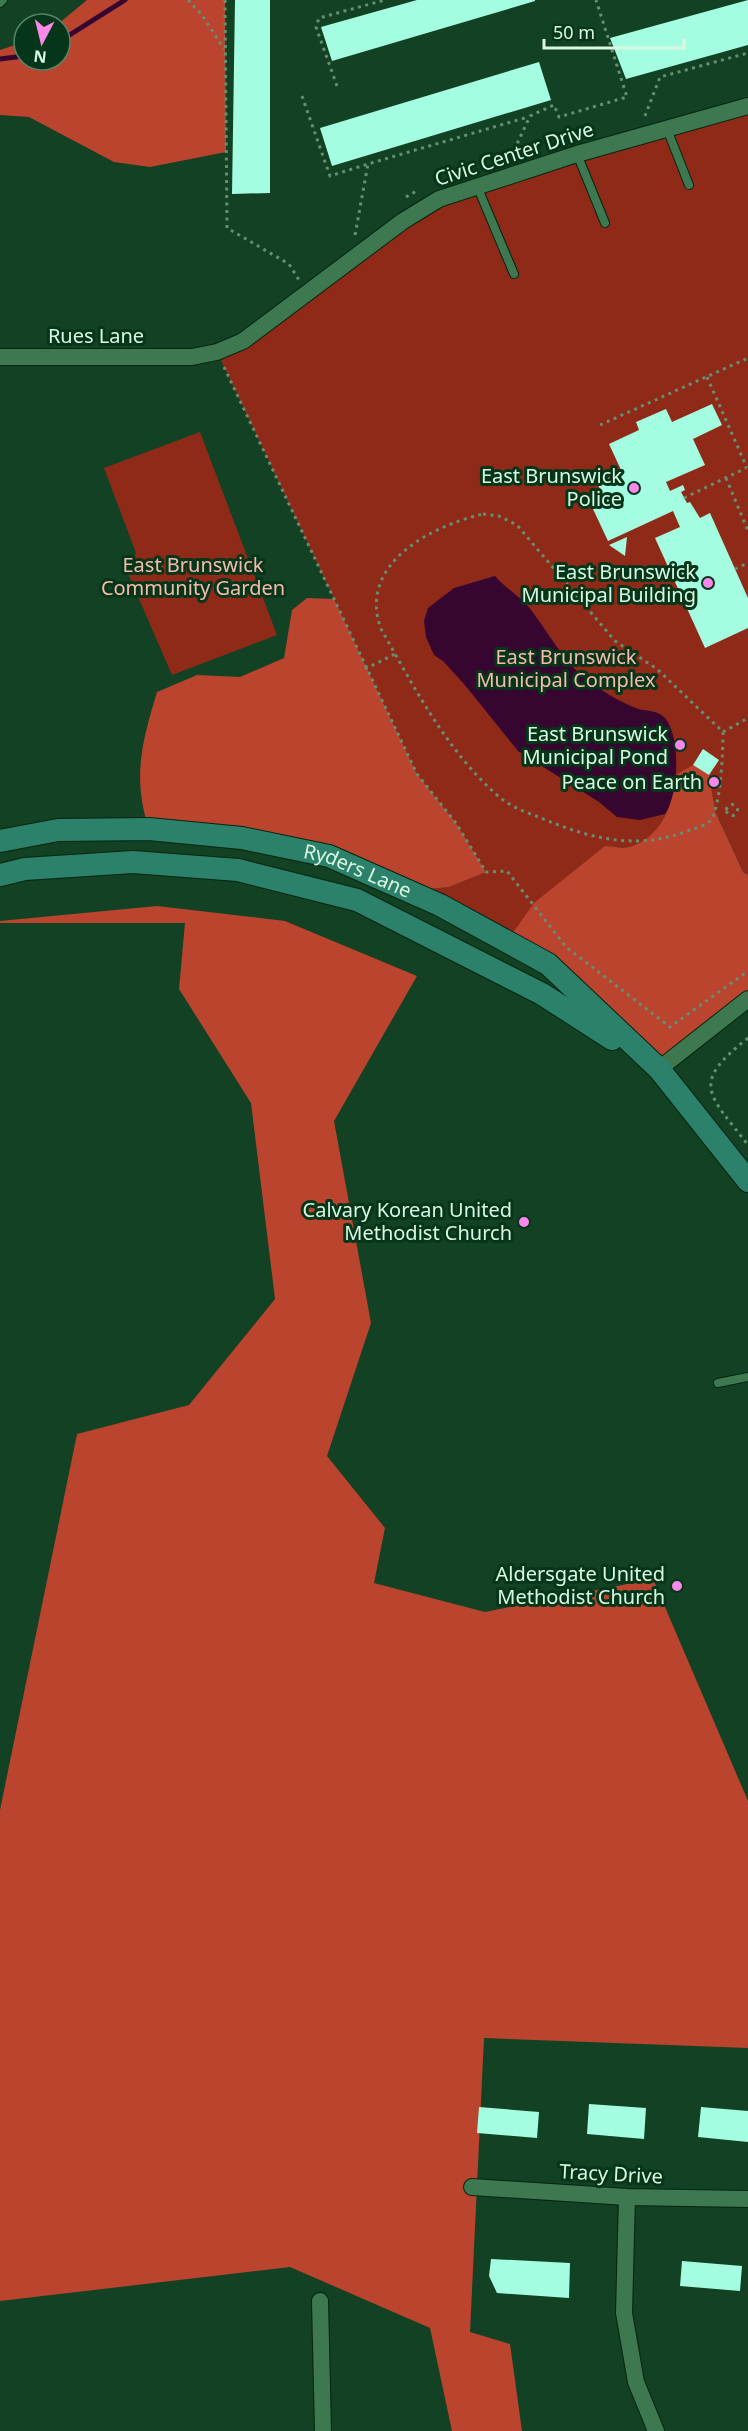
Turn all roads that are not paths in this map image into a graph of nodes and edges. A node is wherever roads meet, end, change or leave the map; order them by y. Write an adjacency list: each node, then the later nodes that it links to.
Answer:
1 (748, 106): 2 (street, Civic Center Drive)
2 (667, 129): 3 (street, Civic Center Drive); 4 (lane)
3 (577, 154): 5 (street, Civic Center Drive); 6 (lane)
4 (689, 185)
5 (477, 186): 7 (lane); 9 (street, Civic Center Drive)
6 (605, 223)
7 (514, 274)
8 (0, 357): 9 (street, Rues Lane)
9 (192, 357)
10 (0, 841): 13 (main road, Ryders Lane)
11 (0, 875): 13 (main road, Ryders Lane)
12 (748, 999): 13 (street)
13 (659, 1069): 14 (main road, Ryders Lane)
14 (748, 1182)
15 (748, 1377): 16 (lane)
16 (718, 1383)
17 (472, 2187): 18 (street, Tracy Drive)
18 (627, 2197): 19 (street, Tracy Drive); 22 (street)
19 (748, 2199)
20 (320, 2301): 21 (street)
21 (323, 2431)
22 (656, 2431)

